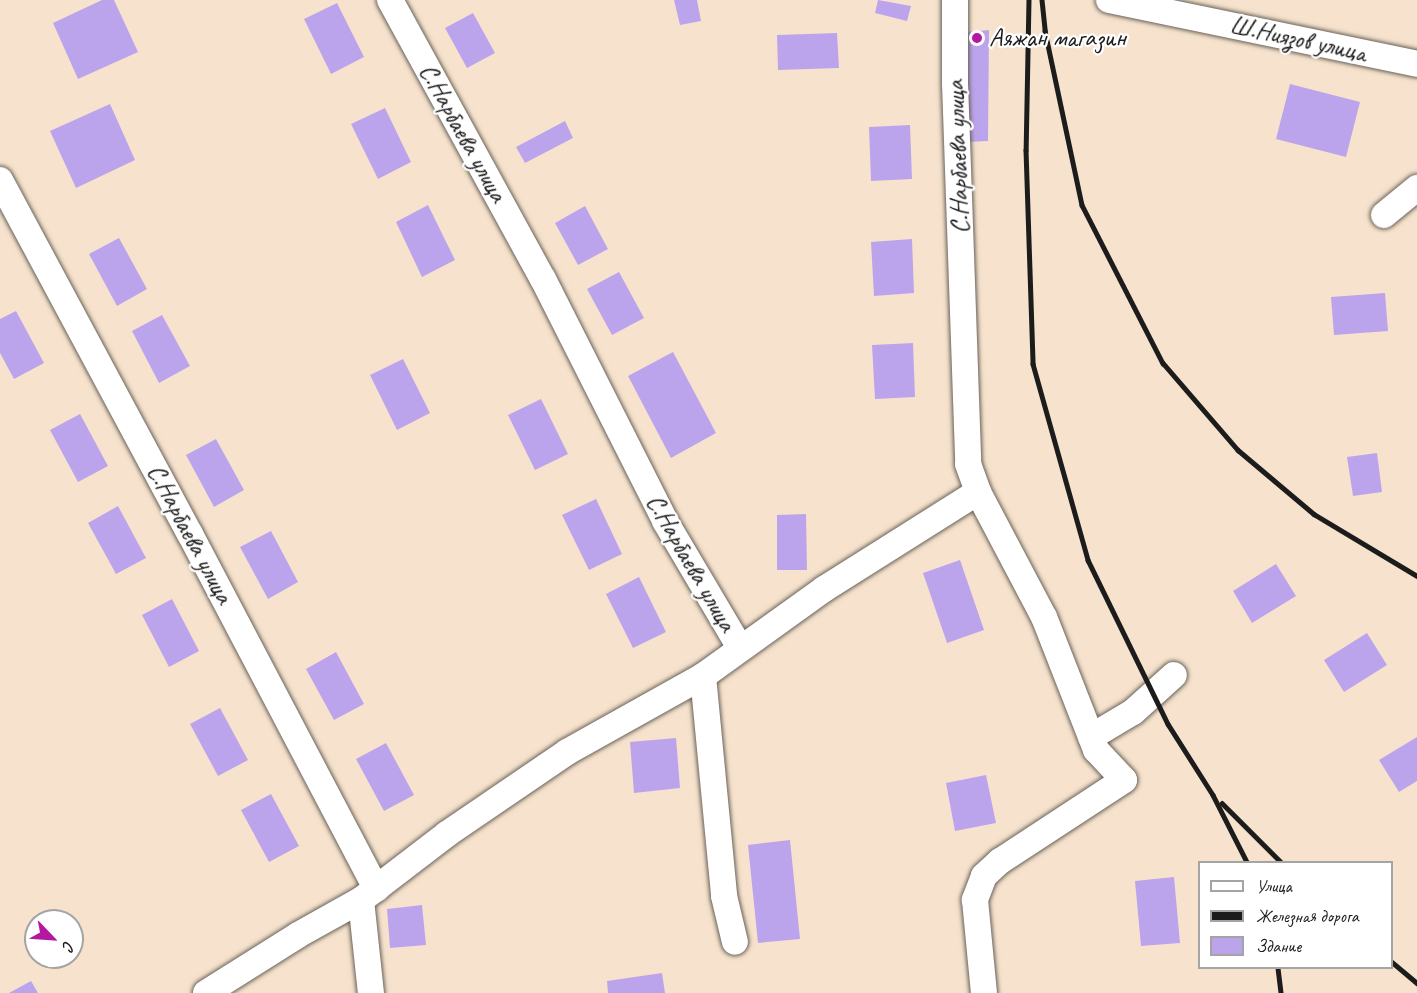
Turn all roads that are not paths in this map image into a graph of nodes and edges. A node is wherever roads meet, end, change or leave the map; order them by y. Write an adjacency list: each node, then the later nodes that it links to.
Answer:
1 (390, 0): 9 (street, С.Нарбаева улица)
2 (955, 0): 8 (street, С.Нарбаева улица)
3 (1109, 0): 4 (street, Ш.Ниязов улица)
4 (1417, 64)
5 (0, 180): 13 (street, С.Нарбаева улица)
6 (1417, 188): 7 (street)
7 (1384, 215)
8 (978, 492): 9 (street, С.Нарбаева улица); 12 (street, С.Нарбаева улица)
9 (740, 648): 11 (street, С.Нарбаева улица)
10 (1174, 675): 12 (street)
11 (704, 676): 13 (street, С.Нарбаева улица); 14 (street)
12 (1091, 737): 17 (street, С.Нарбаева улица)
13 (368, 895): 15 (street, С.Нарбаева улица); 16 (street, С.Нарбаева улица)
14 (735, 942)
15 (206, 993)
16 (371, 993)
17 (984, 993)

